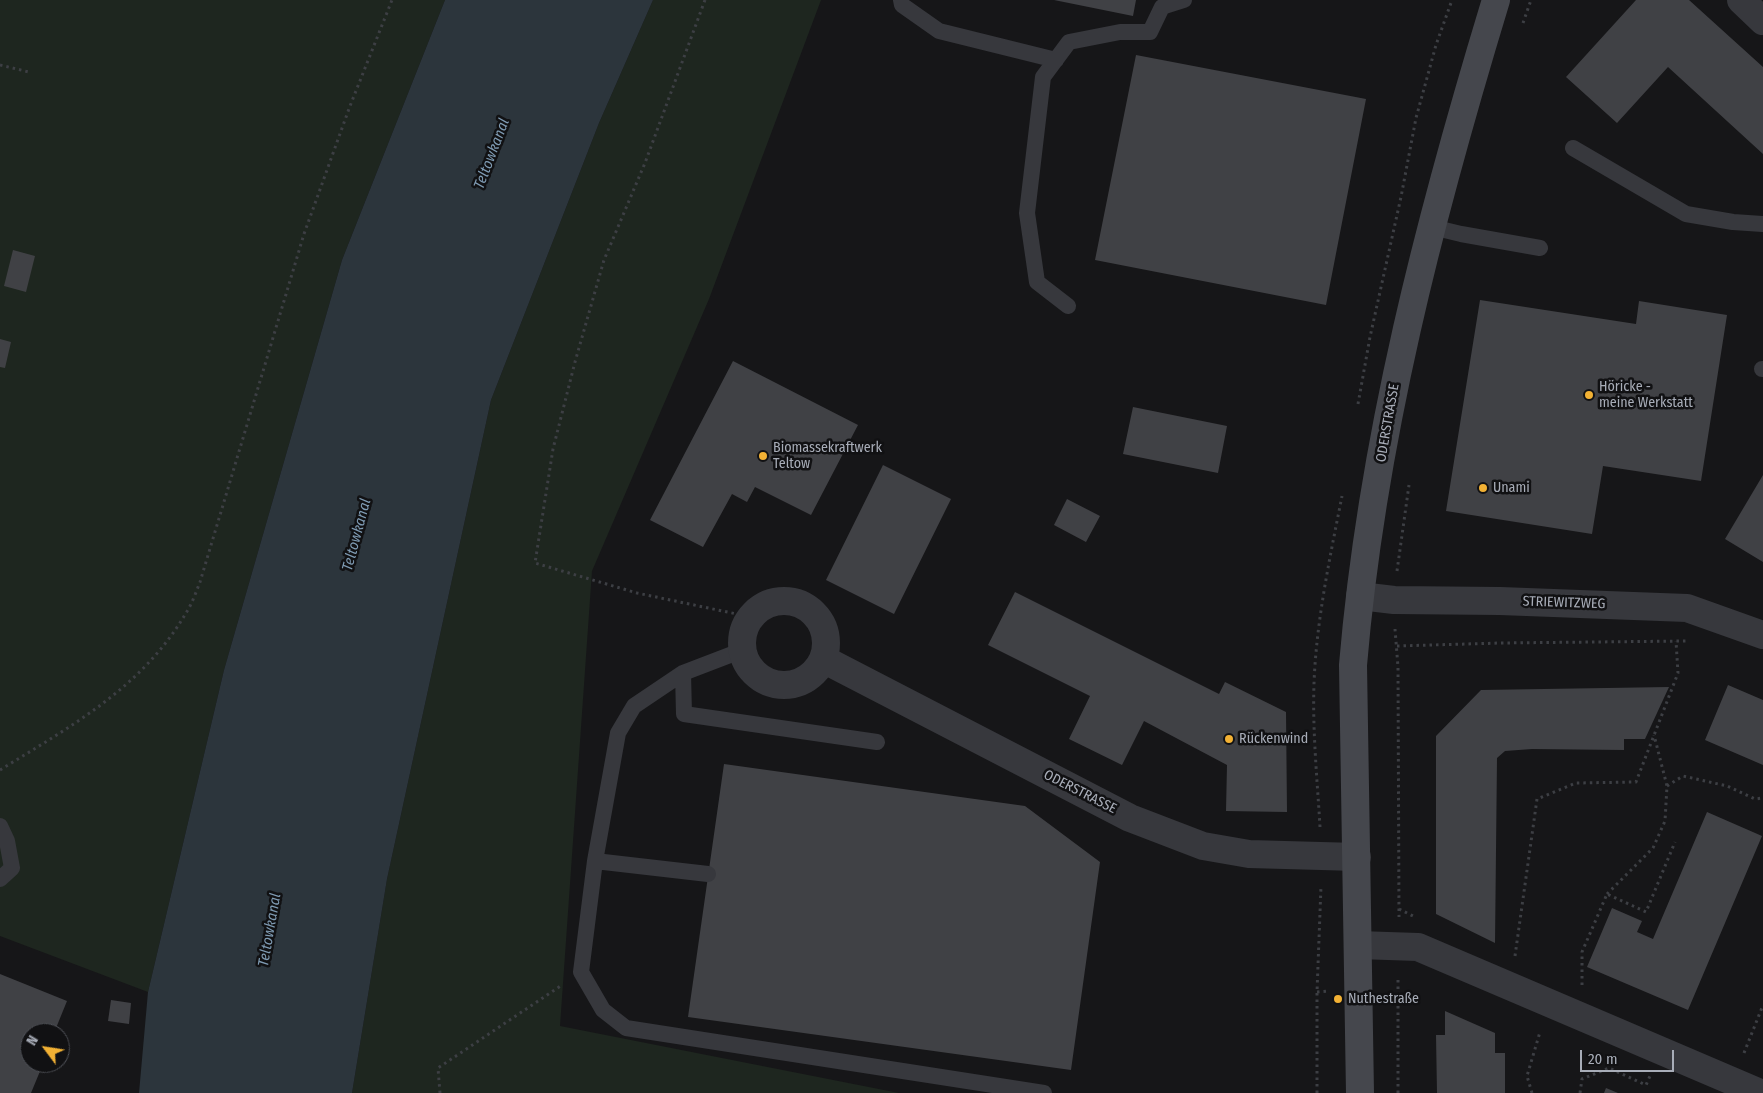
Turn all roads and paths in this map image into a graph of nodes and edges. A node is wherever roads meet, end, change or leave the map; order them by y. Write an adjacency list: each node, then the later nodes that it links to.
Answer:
1 (392, 0): 30 (path)
2 (705, 0): 21 (path)
3 (901, 0): 10 (lane)
4 (1184, 0): 10 (lane)
5 (1496, 0): 15 (main road, ODERSTRASSE)
6 (1531, 0): 9 (path)
7 (1741, 0): 8 (street)
8 (1763, 21)
9 (1520, 30)
10 (1056, 60): 17 (lane)
11 (0, 65): 12 (path)
12 (29, 72)
13 (1573, 148): 14 (lane)
14 (1763, 224)
15 (1432, 226): 16 (lane); 19 (main road, ODERSTRASSE)
16 (1540, 248)
17 (1068, 306)
18 (1410, 478): 20 (path)
19 (1360, 596): 20 (street, STRIEWITZWEG); 35 (main road, ODERSTRASSE)
20 (1394, 600): 22 (street, STRIEWITZWEG)
21 (751, 617): 25 (street); 26 (street)
22 (1763, 635)
23 (1676, 641): 24 (path); 28 (path); 41 (path)
24 (1686, 641)
25 (743, 650): 26 (street); 27 (lane)
26 (823, 659): 35 (street, ODERSTRASSE)
27 (683, 673): 29 (lane); 36 (lane)
28 (1654, 734): 31 (path); 42 (path)
29 (877, 742)
30 (0, 770)
31 (1668, 786): 32 (path); 39 (path)
32 (1763, 798)
33 (0, 826): 38 (lane)
34 (1675, 842): 39 (path)
35 (1357, 857): 40 (main road, ODERSTRASSE)
36 (595, 861): 37 (lane); 43 (lane)
37 (708, 874)
38 (0, 879)
39 (1607, 894): 44 (path)
40 (1358, 945): 41 (street); 51 (main road, ODERSTRASSE)
41 (1399, 946): 52 (path); 55 (street)
42 (1515, 959)
43 (581, 972): 49 (path); 50 (lane)
44 (1582, 988)
45 (1763, 1005): 47 (path)
46 (1543, 1024): 53 (path)
47 (1743, 1057)
48 (1652, 1071): 54 (path)
49 (440, 1093)
50 (1044, 1093)
51 (1360, 1093)
52 (1398, 1093)
53 (1532, 1093)
54 (1580, 1093)
55 (1760, 1093)

